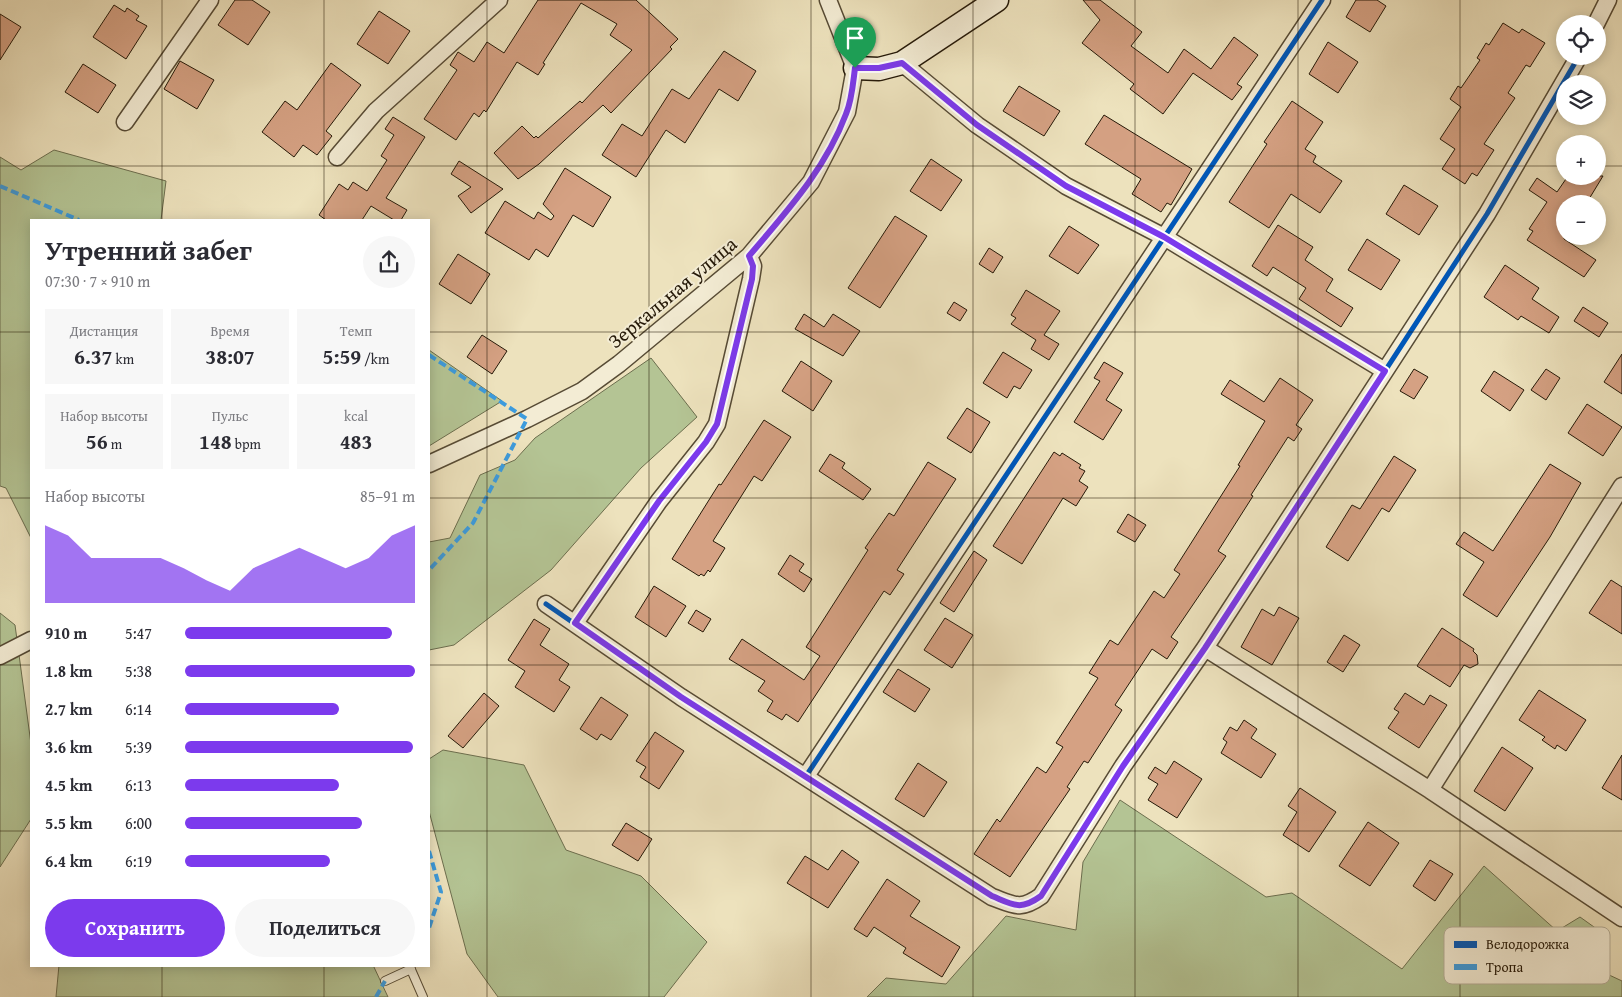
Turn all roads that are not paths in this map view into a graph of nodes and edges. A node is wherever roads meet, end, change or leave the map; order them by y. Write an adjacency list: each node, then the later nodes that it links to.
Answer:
1 (210, 0): 11 (street)
2 (499, 0): 12 (street)
3 (828, 0): 10 (street)
4 (997, 0): 8 (street)
5 (1322, 0): 13 (street)
6 (1608, 0): 7 (street)
7 (1600, 15)
8 (902, 63): 10 (street); 13 (street)
9 (1574, 65): 15 (street)
10 (855, 68): 14 (street, Зеркальная улица)
11 (125, 122)
12 (337, 157)
13 (1164, 237): 15 (street); 23 (street)
14 (749, 256): 16 (street, Зеркальная улица); 19 (street)
15 (1385, 371): 21 (street)
16 (430, 464)
17 (1622, 486): 24 (street)
18 (546, 604): 19 (street)
19 (575, 623): 23 (street)
20 (30, 641): 22 (street)
21 (1205, 648): 23 (street); 24 (street)
22 (0, 656)
23 (806, 776)
24 (1430, 790): 25 (street)
25 (1622, 918)
26 (410, 967): 27 (lane); 28 (lane)
27 (385, 981)
28 (423, 997)

